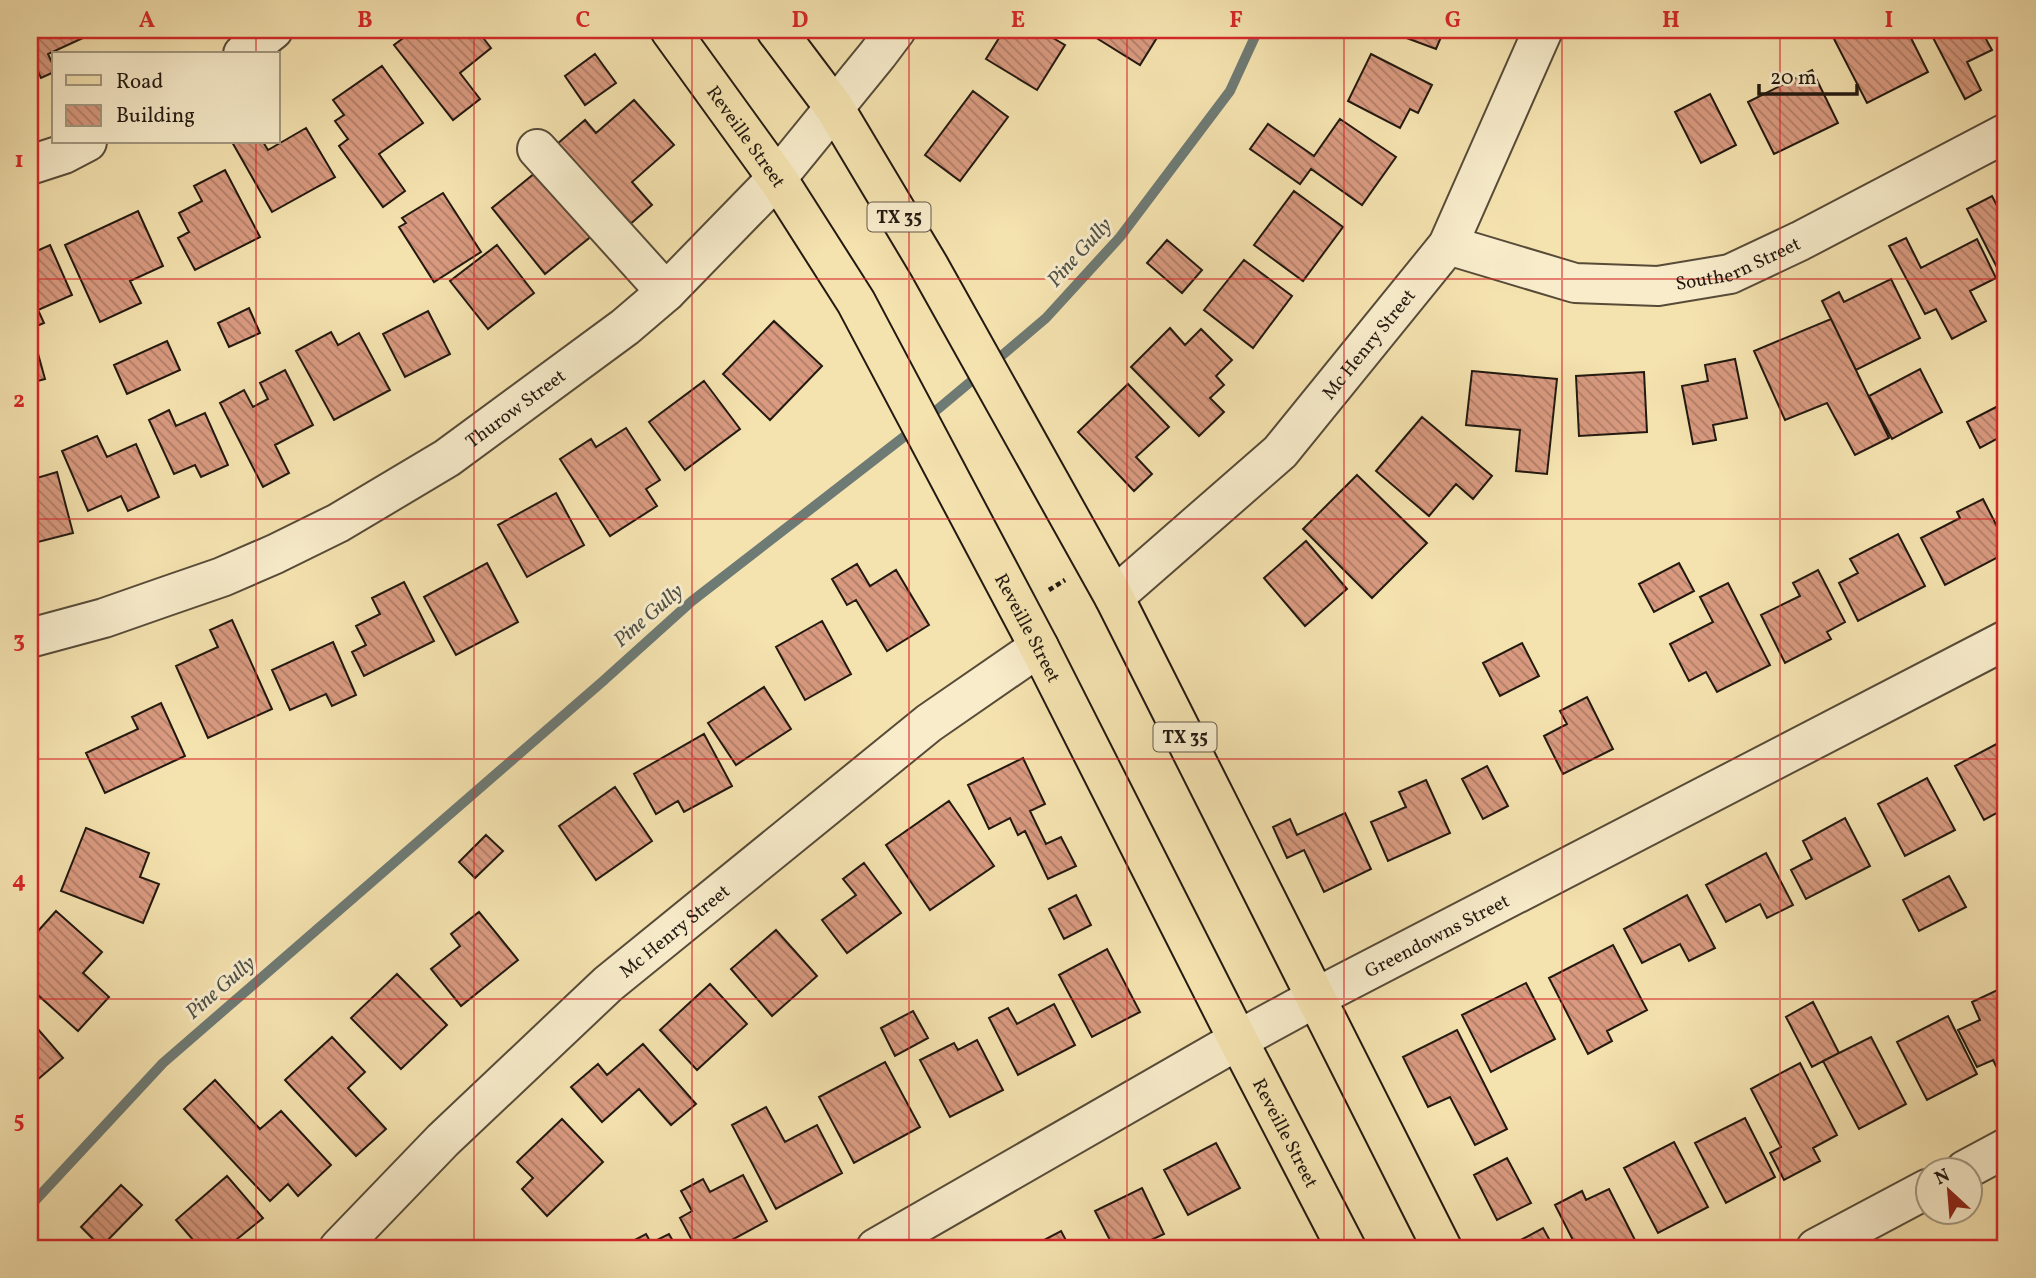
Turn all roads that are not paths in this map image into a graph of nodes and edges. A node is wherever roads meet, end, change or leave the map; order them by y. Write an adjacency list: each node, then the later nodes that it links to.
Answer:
1 (274, 30): 6 (street)
2 (670, 30): 12 (main road, Reveille Street)
3 (776, 30): 7 (main road, TX 35)
4 (896, 30): 7 (street, Thurow Street)
5 (1543, 30): 13 (street, Mc Henry Street)
6 (246, 52)
7 (834, 107): 12 (street, Thurow Street); 15 (main road, TX 35)
8 (2006, 133): 13 (street, Southern Street)
9 (83, 144): 11 (street)
10 (537, 149): 14 (street)
11 (30, 165)
12 (777, 178): 14 (street, Thurow Street); 18 (main road, Reveille Street)
13 (1448, 245): 15 (street, Mc Henry Street)
14 (666, 292): 16 (street, Thurow Street)
15 (1114, 597): 19 (main road, TX 35)
16 (30, 638)
17 (2006, 640): 19 (street, Greendowns Street)
18 (1039, 647): 20 (main road, Reveille Street); 24 (street, Mc Henry Street)
19 (1317, 997): 20 (street, Greendowns Street); 27 (main road, TX 35)
20 (1238, 1040): 25 (street, Greendowns Street); 26 (main road, Reveille Street)
21 (2006, 1148): 22 (street)
22 (1983, 1160)
23 (1913, 1196): 28 (street)
24 (339, 1248)
25 (876, 1248)
26 (1346, 1248)
27 (1442, 1248)
28 (1816, 1248)

